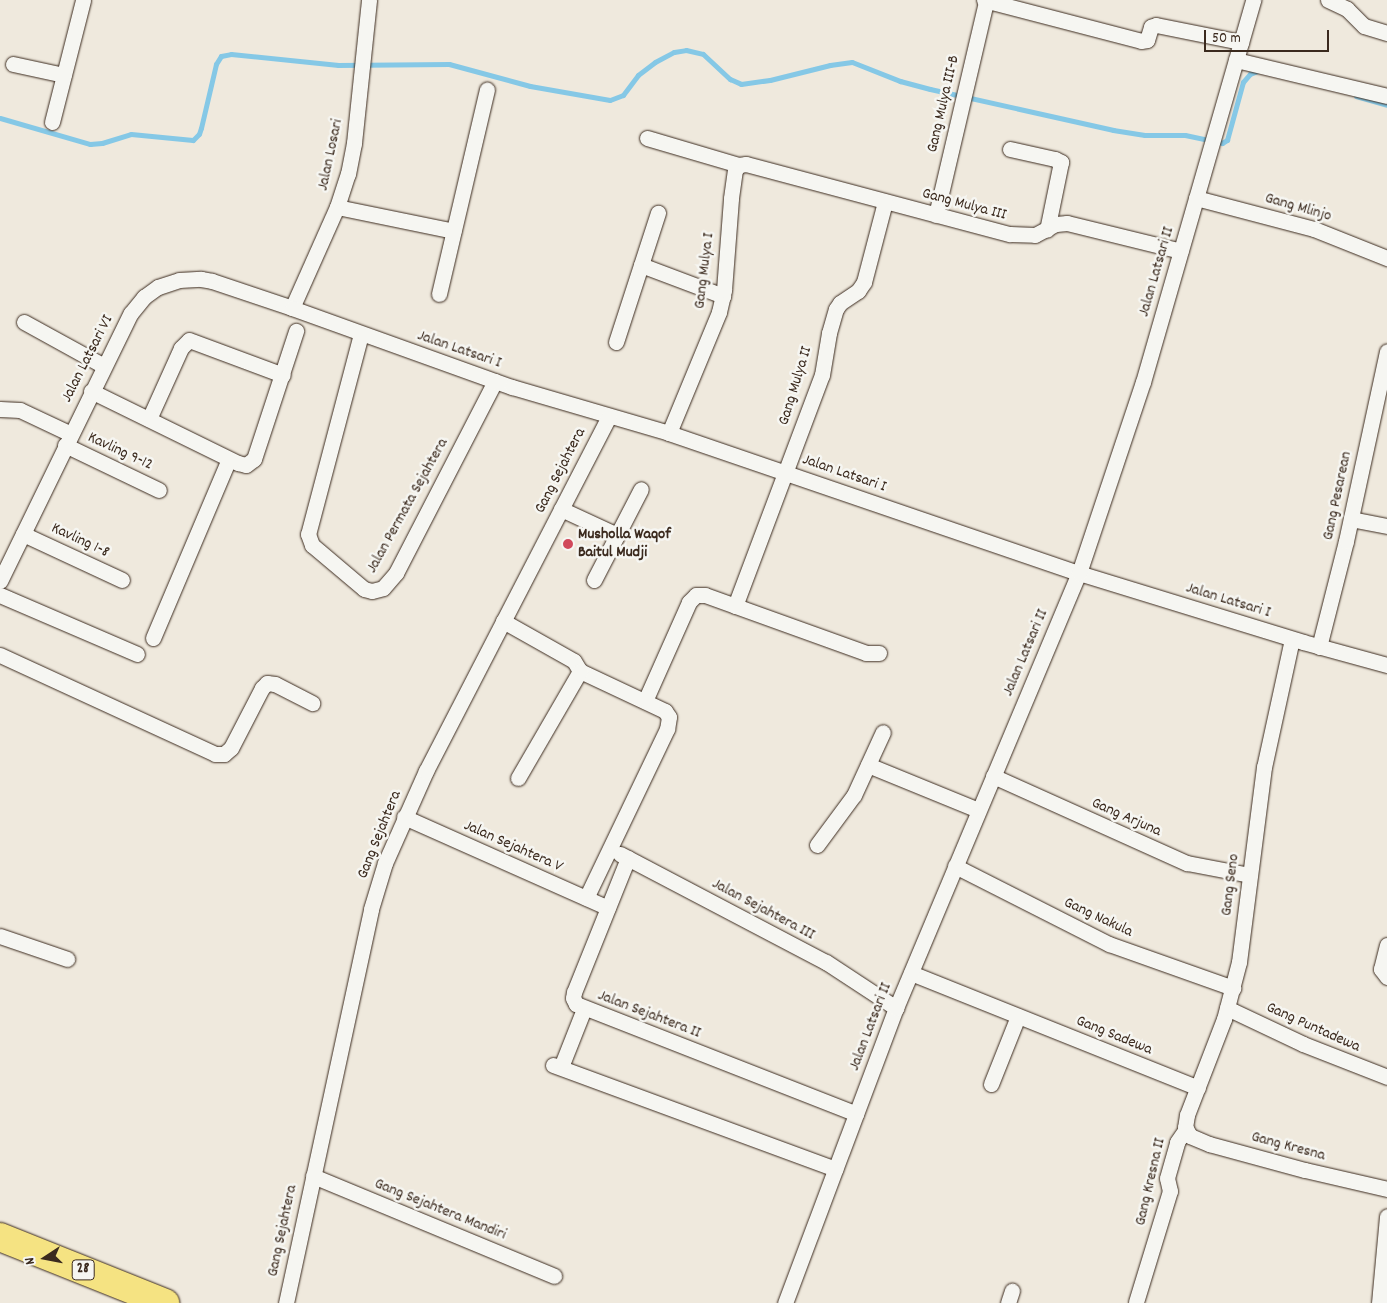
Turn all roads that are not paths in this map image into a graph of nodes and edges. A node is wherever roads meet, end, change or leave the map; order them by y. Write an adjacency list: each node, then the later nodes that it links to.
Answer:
1 (82, 0): 10 (street)
2 (369, 0): 19 (street, Jalan Losari)
3 (985, 0): 7 (street); 21 (street, Gang Mulya III-B)
4 (1253, 0): 7 (street, Jalan Latsari II)
5 (1328, 0): 6 (street)
6 (1387, 33)
7 (1241, 42): 8 (street, Jalan Latsari II)
8 (1236, 60): 12 (street); 17 (street, Jalan Latsari II)
9 (13, 64): 10 (street)
10 (64, 75): 13 (street)
11 (487, 90): 23 (street)
12 (1387, 96)
13 (52, 122)
14 (647, 138): 16 (street, Gang Mulya III)
15 (1010, 149): 22 (street)
16 (739, 165): 18 (street, Gang Mulya III); 28 (street, Gang Mulya I)
17 (1196, 198): 24 (street, Jalan Latsari II); 25 (street, Gang Mlinjo)
18 (885, 202): 21 (street, Gang Mulya III); 45 (street, Gang Mulya II)
19 (337, 207): 23 (street); 29 (street, Jalan Losari)
20 (658, 213): 26 (street)
21 (936, 215): 22 (street, Gang Mulya III)
22 (1046, 230): 24 (street, Gang Mulya III)
23 (454, 231): 27 (street)
24 (1181, 251): 53 (street, Jalan Latsari II)
25 (1387, 258)
26 (641, 266): 28 (street); 33 (street)
27 (439, 294)
28 (723, 296): 42 (street, Gang Mulya I)
29 (292, 308): 32 (street, Jalan Latsari I); 35 (street, Jalan Latsari VI)
30 (24, 322): 35 (street)
31 (296, 331): 36 (street)
32 (361, 334): 37 (street, Jalan Latsari I); 37 (street, Jalan Permata Sejahtera)
33 (616, 342)
34 (1387, 351): 49 (street, Gang Pesarean)
35 (104, 366): 38 (street, Jalan Latsari VI)
36 (283, 376): 41 (street); 44 (street)
37 (495, 381): 40 (street, Jalan Latsari I)
38 (91, 391): 41 (street); 43 (street, Jalan Latsari VI)
39 (0, 409): 43 (street, Kavling 9-12)
40 (609, 417): 42 (street, Jalan Latsari I); 48 (street, Gang Sejahtera)
41 (149, 419): 44 (street)
42 (669, 434): 45 (street, Jalan Latsari I)
43 (68, 440): 46 (street, Kavling 9-12); 51 (street, Jalan Latsari VI)
44 (229, 459): 60 (street)
45 (786, 472): 53 (street, Jalan Latsari I); 58 (street, Gang Mulya II)
46 (159, 490)
47 (641, 490): 52 (street)
48 (561, 509): 52 (street); 59 (street, Gang Sejahtera)
49 (1351, 519): 50 (street); 62 (street, Gang Pesarean)
50 (1387, 526)
51 (22, 534): 54 (street, Kavling 1-8); 56 (street, Jalan Latsari VI)
52 (617, 534): 55 (street)
53 (1079, 573): 61 (street, Jalan Latsari I); 72 (street, Jalan Latsari II)
54 (122, 580)
55 (594, 580)
56 (0, 581)
57 (0, 594): 64 (street)
58 (735, 606): 63 (street); 68 (street)
59 (503, 621): 67 (street); 75 (street, Gang Sejahtera)
60 (153, 638)
61 (1292, 639): 62 (street, Jalan Latsari I); 80 (street, Gang Seno)
62 (1319, 647): 66 (street, Jalan Latsari I)
63 (879, 653)
64 (137, 654)
65 (0, 655): 69 (street)
66 (1387, 665)
67 (580, 671): 68 (street); 73 (street)
68 (645, 701): 77 (street)
69 (312, 703)
70 (883, 732): 71 (street)
71 (868, 765): 74 (street); 76 (street)
72 (993, 776): 74 (street, Jalan Latsari II); 80 (street, Gang Arjuna)
73 (518, 778)
74 (978, 810): 79 (street, Jalan Latsari II)
75 (404, 817): 81 (street, Jalan Sejahtera V); 99 (street, Gang Sejahtera)
76 (817, 846)
77 (610, 849): 78 (street, Jalan Sejahtera III); 81 (street)
78 (628, 858): 82 (street, Jalan Sejahtera II); 89 (street, Jalan Sejahtera III)
79 (955, 866): 86 (street, Jalan Latsari II); 88 (street, Gang Nakula)
80 (1250, 875): 88 (street, Gang Seno)
81 (586, 898): 82 (street, Jalan Sejahtera V)
82 (608, 908): 91 (street, Jalan Sejahtera II)
83 (0, 936): 85 (street)
84 (1387, 945): 87 (street)
85 (67, 959)
86 (911, 973): 89 (street, Jalan Latsari II); 92 (street, Gang Sadewa)
87 (1387, 977)
88 (1233, 988): 90 (street, Gang Seno)
89 (896, 1008): 96 (street, Jalan Latsari II)
90 (1227, 1008): 93 (street, Gang Puntadewa); 95 (street, Gang Seno)
91 (584, 1009): 96 (street, Jalan Sejahtera II); 98 (street)
92 (1018, 1016): 94 (street); 95 (street, Gang Sadewa)
93 (1387, 1077)
94 (991, 1084)
95 (1198, 1088): 97 (street, Gang Seno)
96 (856, 1114): 98 (street, Jalan Latsari II)
97 (1186, 1129): 100 (street, Gang Kresna); 104 (street, Gang Kresna II)
98 (835, 1169): 107 (street, Jalan Latsari II)
99 (313, 1176): 103 (street, Gang Sejahtera Mandiri); 106 (street, Gang Sejahtera)
100 (1387, 1189)
101 (1387, 1216): 108 (street)
102 (0, 1237): 105 (highway, 28)
103 (554, 1276)
104 (1136, 1302)
105 (165, 1303)
106 (286, 1303)
107 (785, 1303)
108 (1379, 1303)

